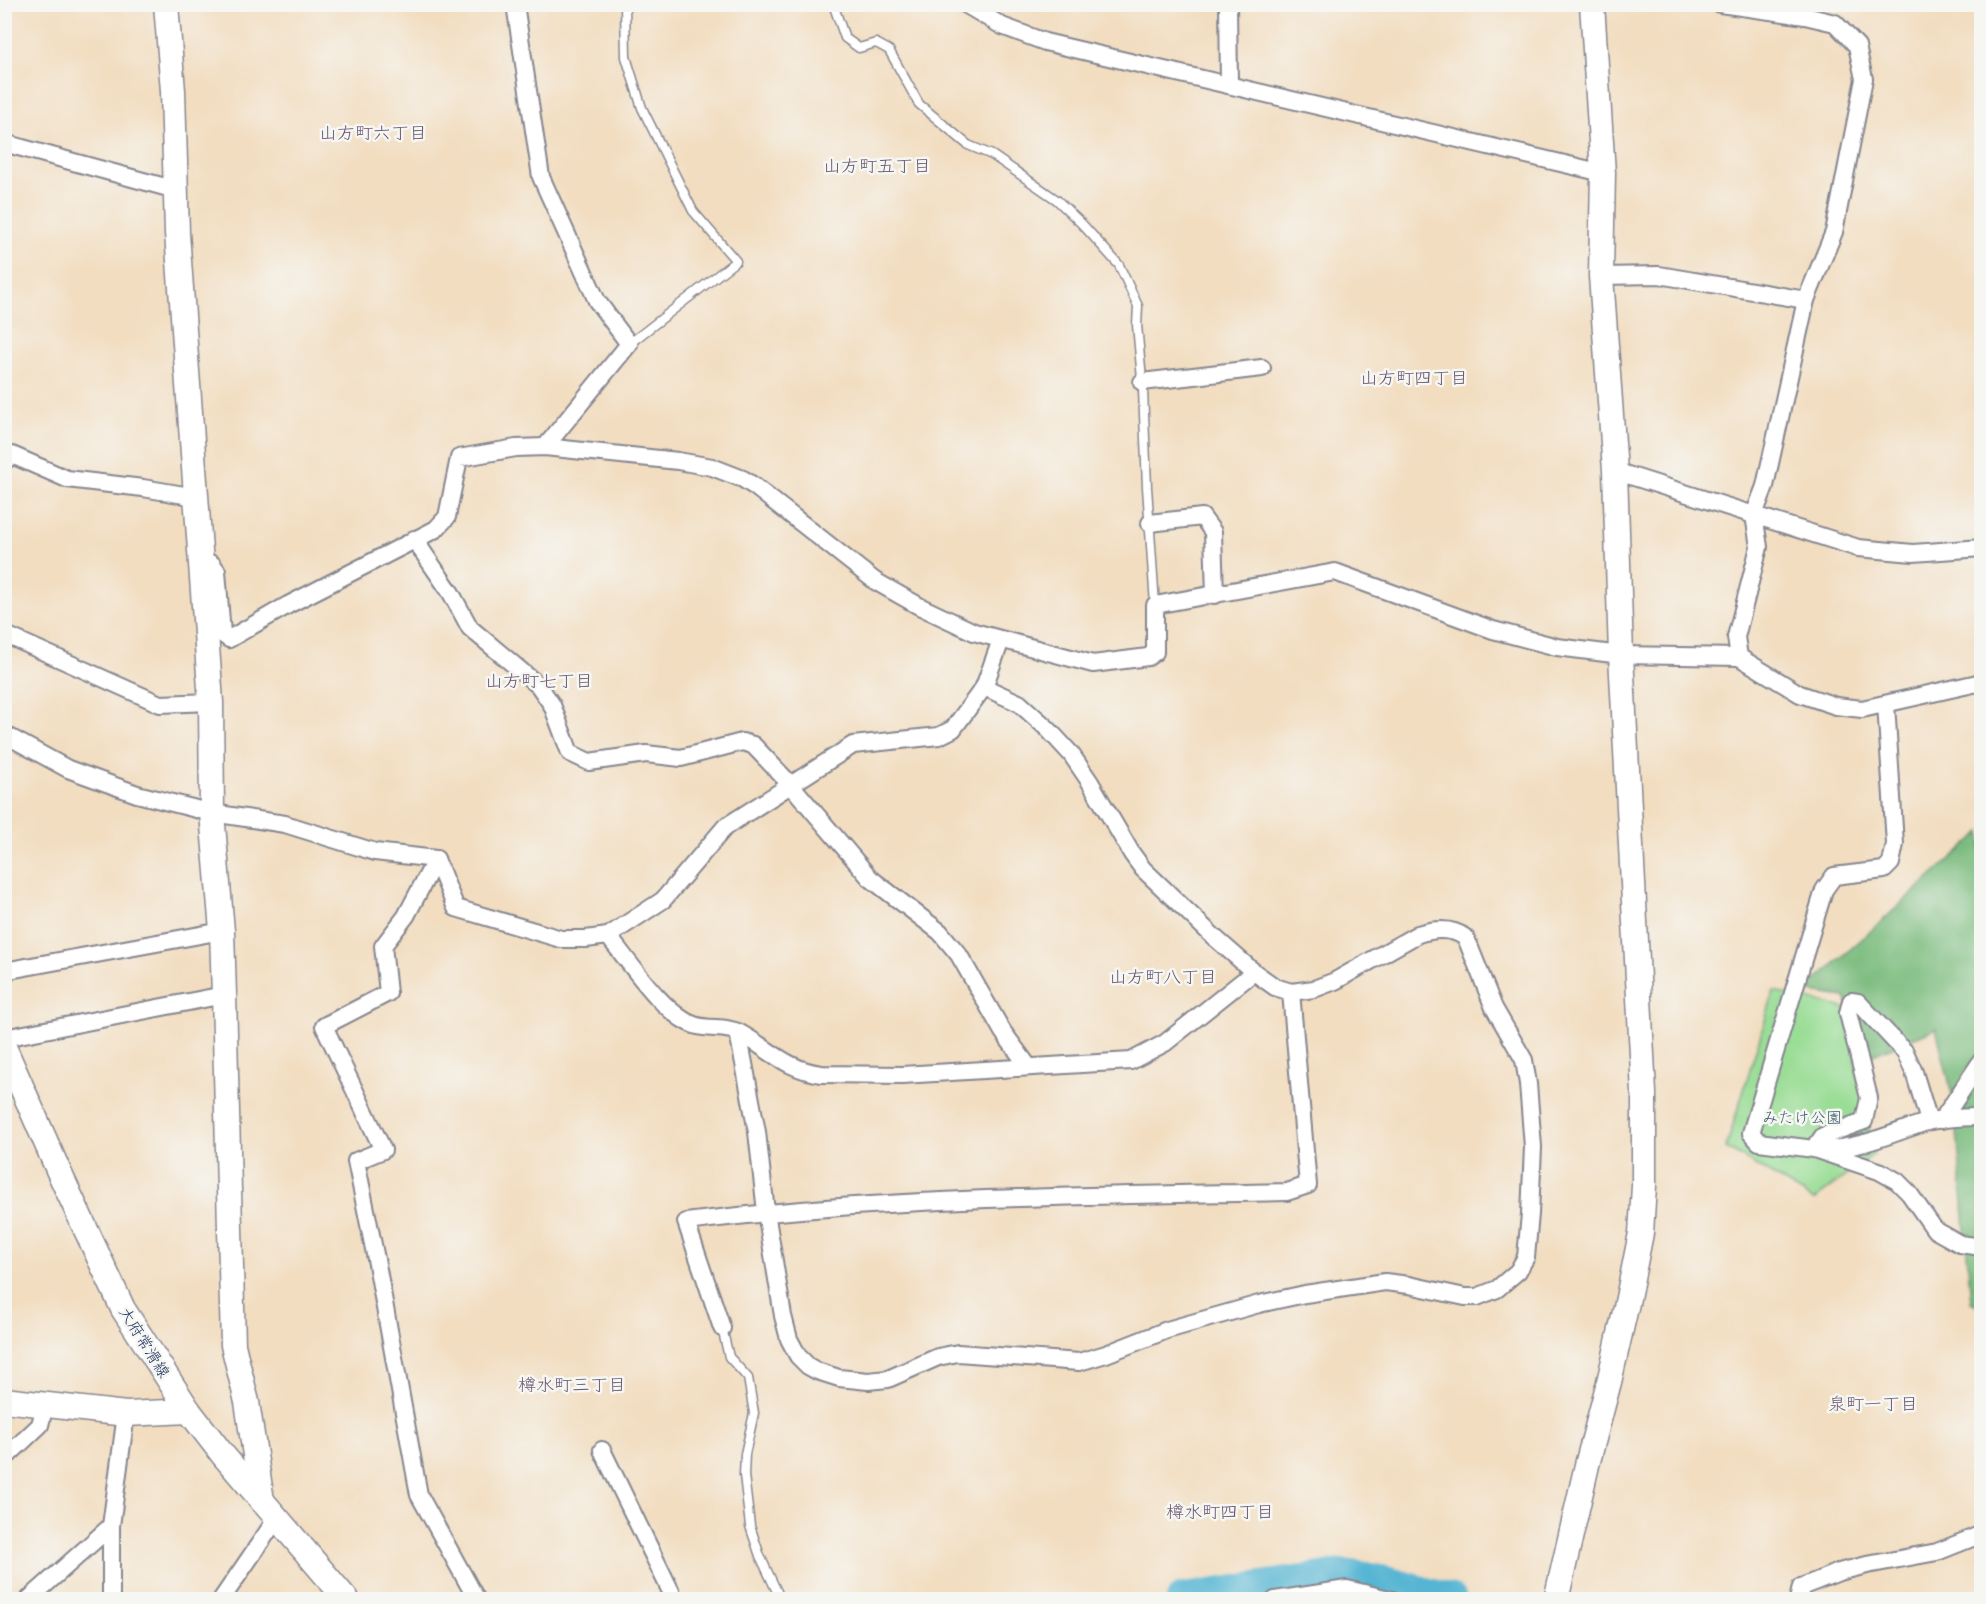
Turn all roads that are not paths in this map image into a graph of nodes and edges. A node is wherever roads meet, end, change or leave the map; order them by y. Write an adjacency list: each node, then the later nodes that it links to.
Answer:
1 (165, 4): 12 (street)
2 (515, 4): 15 (street)
3 (626, 4): 15 (lane)
4 (833, 4): 17 (lane)
5 (965, 4): 9 (street)
6 (1228, 4): 9 (street)
7 (1592, 4): 11 (street)
8 (1720, 4): 14 (street)
9 (1229, 85): 11 (street)
10 (4, 143): 12 (street)
11 (1603, 173): 13 (street)
12 (176, 190): 21 (street)
13 (1601, 276): 14 (street); 20 (street)
14 (1806, 300): 22 (street)
15 (629, 344): 18 (street)
16 (1262, 368): 17 (street)
17 (1142, 382): 23 (lane)
18 (545, 447): 24 (street); 30 (street)
19 (4, 462): 21 (street)
20 (1615, 471): 22 (street); 31 (street)
21 (196, 497): 26 (street)
22 (1754, 515): 25 (street); 32 (street)
23 (1150, 523): 27 (street); 28 (lane)
24 (414, 539): 26 (street); 38 (street)
25 (1982, 548)
26 (201, 560): 35 (street)
27 (1215, 595): 28 (street); 31 (street)
28 (1155, 605): 30 (street)
29 (4, 634): 35 (street)
30 (1001, 640): 34 (street)
31 (1621, 655): 32 (street); 77 (street)
32 (1739, 657): 36 (street)
33 (1982, 682): 36 (street)
34 (984, 687): 38 (street); 44 (street)
35 (211, 702): 39 (street)
36 (1886, 704): 54 (street)
37 (4, 734): 39 (street)
38 (791, 785): 42 (street); 51 (street)
39 (212, 813): 40 (street); 41 (street)
40 (436, 859): 42 (street); 72 (street)
41 (222, 931): 43 (street); 46 (street)
42 (608, 936): 47 (street)
43 (4, 971)
44 (1254, 972): 45 (street); 51 (street)
45 (1291, 992): 55 (street); 55 (street)
46 (224, 995): 48 (street); 64 (street)
47 (738, 1032): 51 (street); 55 (street)
48 (4, 1038)
49 (4, 1047): 60 (street, 大府常滑線)
50 (1982, 1060): 53 (street)
51 (1028, 1066)
52 (1973, 1117): 53 (street)
53 (1936, 1121): 54 (street); 54 (street)
54 (1814, 1149): 56 (street)
55 (766, 1212): 57 (street)
56 (1982, 1247)
57 (722, 1328): 74 (lane)
58 (4, 1400): 59 (street)
59 (45, 1405): 61 (street); 63 (street)
60 (189, 1411): 61 (street); 64 (street, 大府常滑線)
61 (126, 1414): 65 (street)
62 (602, 1450): 73 (street)
63 (4, 1459)
64 (270, 1509): 70 (street); 71 (street, 大府常滑線)
65 (111, 1526): 68 (street); 69 (street)
66 (1982, 1534): 78 (street)
67 (1296, 1598): 75 (street); 76 (street)
68 (28, 1599)
69 (111, 1599)
70 (221, 1599)
71 (347, 1599)
72 (477, 1599)
73 (675, 1599)
74 (781, 1599)
75 (1275, 1599)
76 (1393, 1599)
77 (1556, 1599)
78 (1798, 1599)

